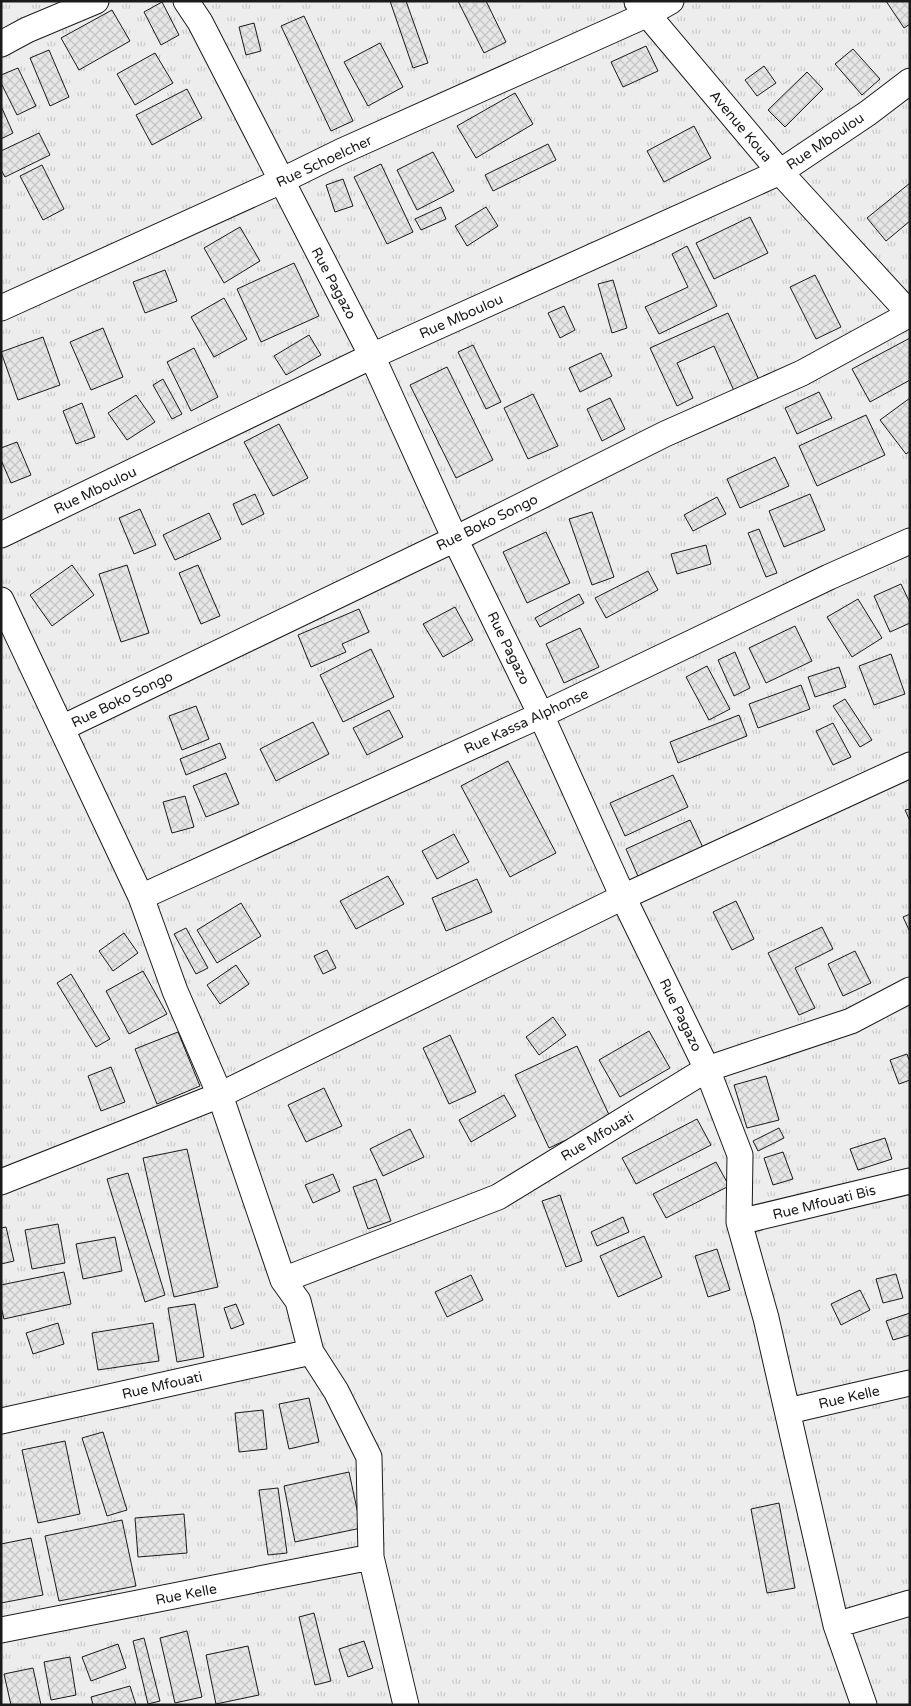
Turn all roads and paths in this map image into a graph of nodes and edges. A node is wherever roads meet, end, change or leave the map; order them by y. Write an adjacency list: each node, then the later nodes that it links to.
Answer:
1 (96, 1): 5 (street)
2 (186, 1): 8 (street, Rue Pagazo)
3 (671, 1): 4 (street, Rue Schoelcher)
4 (642, 8): 7 (street, Avenue Koua); 8 (street, Rue Schoelcher)
5 (1, 44)
6 (910, 81): 7 (street, Rue Mboulou)
7 (780, 172): 10 (street, Avenue Koua); 11 (street, Rue Mboulou)
8 (281, 181): 9 (street, Rue Schoelcher); 11 (street, Rue Pagazo)
9 (1, 308)
10 (910, 314): 13 (street, Rue Boko Songo)
11 (372, 356): 12 (street, Rue Mboulou); 13 (street, Rue Pagazo)
12 (1, 535)
13 (455, 539): 16 (street, Rue Pagazo); 17 (street, Rue Boko Songo)
14 (910, 541): 16 (street, Rue Kassa Alphonse)
15 (1, 600): 17 (street)
16 (541, 715): 19 (street, Rue Kassa Alphonse); 20 (street, Rue Pagazo)
17 (62, 728): 19 (street)
18 (910, 765): 20 (street)
19 (141, 897): 23 (street)
20 (623, 897): 22 (street, Rue Pagazo); 23 (street)
21 (910, 990): 22 (street, Rue Mfouati)
22 (707, 1069): 26 (street, Rue Pagazo); 27 (street, Rue Mfouati)
23 (220, 1095): 25 (street); 27 (street)
24 (910, 1181): 26 (street, Rue Mfouati Bis)
25 (1, 1182)
26 (739, 1222): 30 (street, Rue Pagazo)
27 (283, 1280): 28 (street)
28 (309, 1346): 31 (street, Rue Mfouati); 32 (street)
29 (910, 1383): 30 (street, Rue Kelle)
30 (788, 1411): 34 (street, Rue Pagazo)
31 (1, 1421)
32 (371, 1557): 35 (street, Rue Kelle); 36 (street)
33 (910, 1604): 34 (street)
34 (836, 1625): 37 (street, Rue Pagazo)
35 (1, 1630)
36 (406, 1705)
37 (864, 1705)

